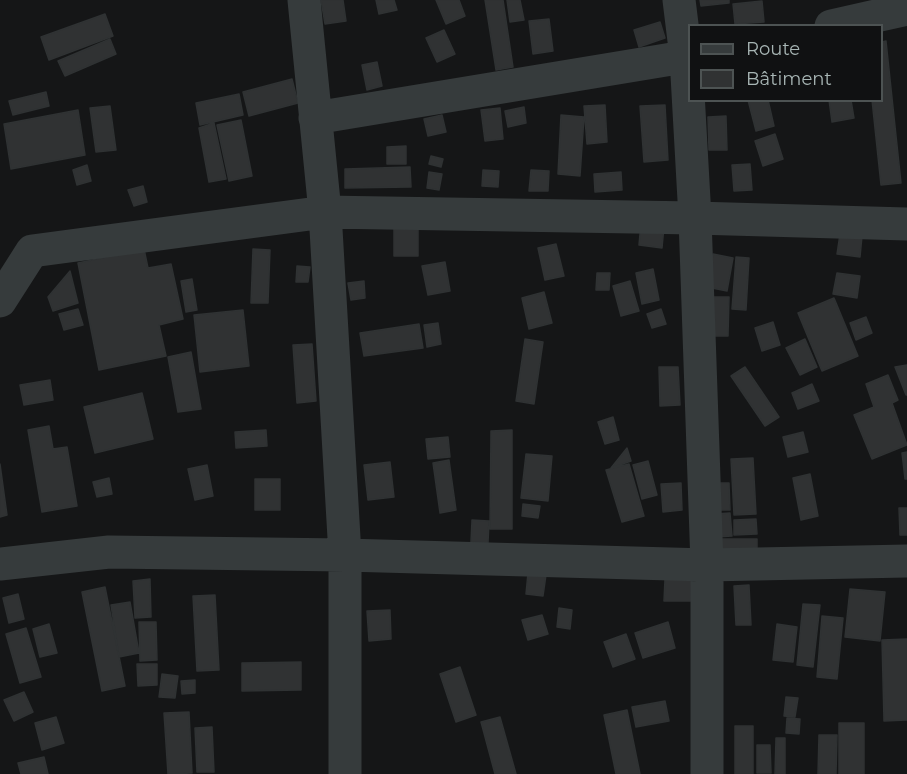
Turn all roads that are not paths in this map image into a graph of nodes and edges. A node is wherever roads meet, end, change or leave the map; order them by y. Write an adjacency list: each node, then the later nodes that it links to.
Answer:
1 (304, 0): 7 (street)
2 (679, 0): 5 (street)
3 (907, 9): 4 (street)
4 (840, 24)
5 (688, 56): 7 (street)
6 (690, 102): 9 (street)
7 (315, 118): 8 (street)
8 (325, 212): 9 (street); 11 (street); 12 (street)
9 (695, 218): 10 (street); 15 (street)
10 (907, 224)
11 (0, 301)
12 (345, 555): 14 (street); 15 (street); 16 (street)
13 (907, 561): 15 (street)
14 (0, 564)
15 (707, 565): 17 (street)
16 (345, 774)
17 (707, 774)

